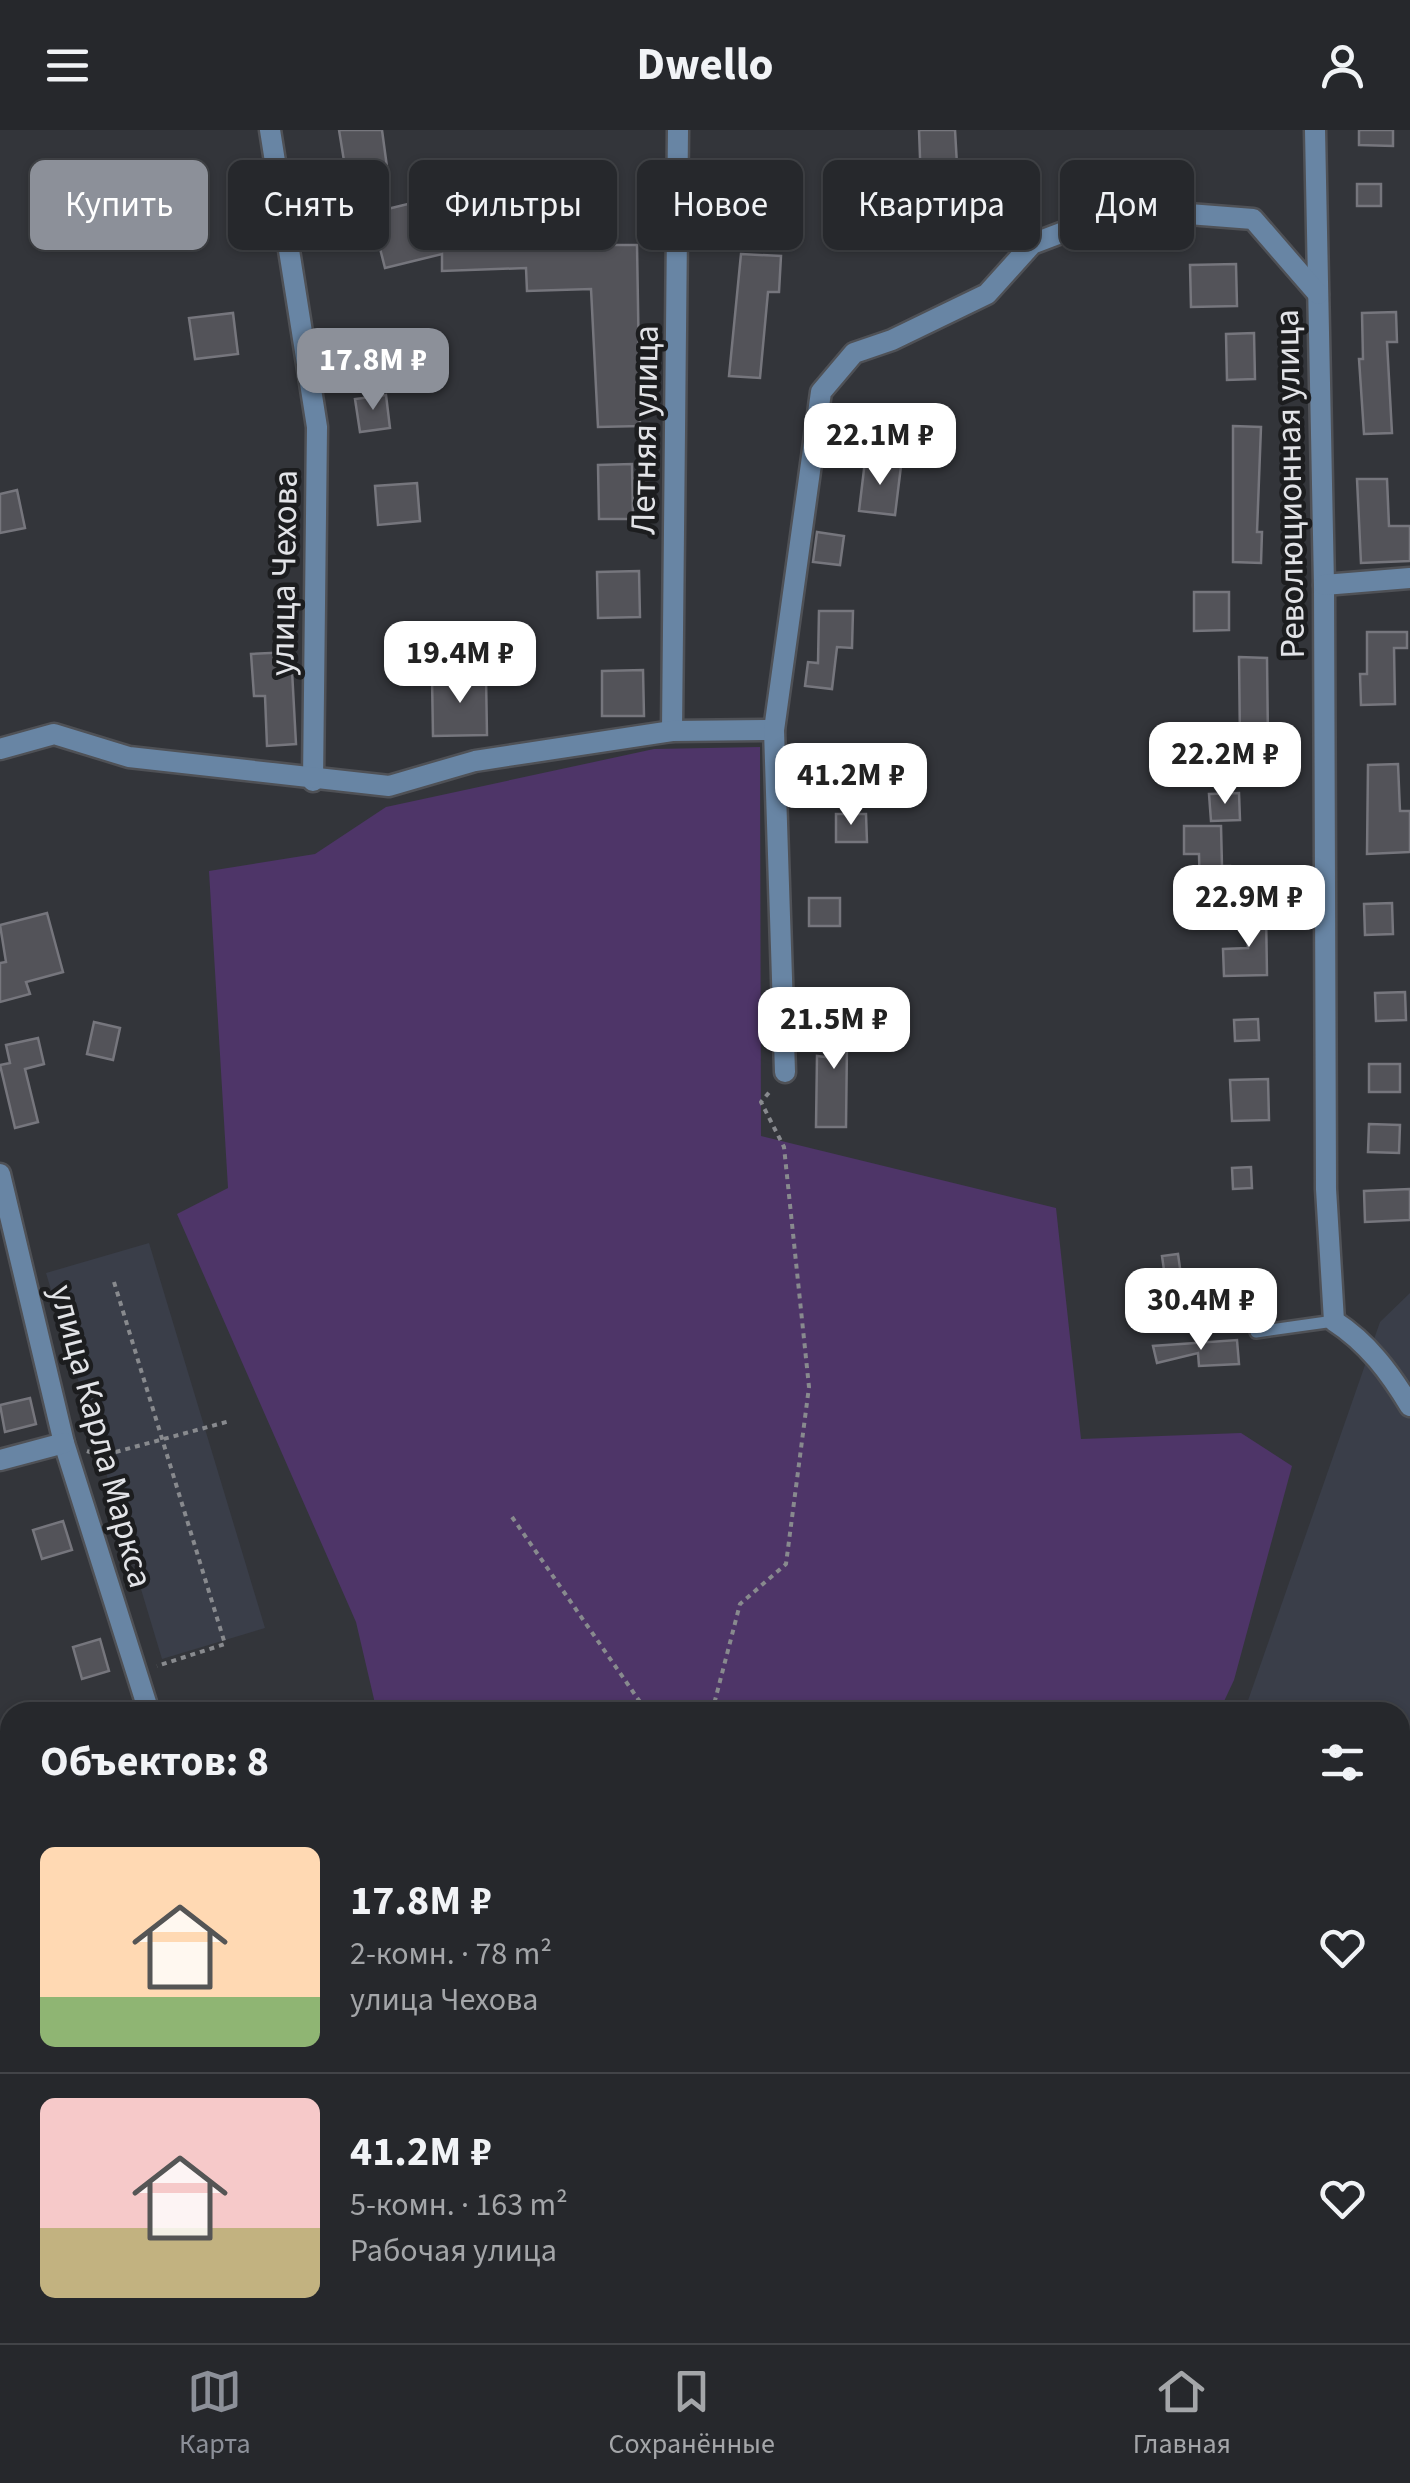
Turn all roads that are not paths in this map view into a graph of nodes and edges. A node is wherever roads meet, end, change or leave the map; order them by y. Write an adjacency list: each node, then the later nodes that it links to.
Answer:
1 (270, 130): 10 (street, улица Чехова)
2 (678, 130): 8 (street, Летняя улица)
3 (1316, 130): 4 (street, Революционная улица)
4 (1318, 294): 6 (street, Революционная улица); 7 (street)
5 (1410, 578): 6 (street)
6 (1324, 586): 13 (street, Революционная улица)
7 (774, 730): 8 (street); 11 (street)
8 (672, 732): 10 (street)
9 (0, 749): 10 (street)
10 (313, 781)
11 (785, 1072)
12 (0, 1174): 16 (street, улица Карла Маркса)
13 (1334, 1322): 14 (lane); 15 (street)
14 (1256, 1332)
15 (1410, 1406)
16 (64, 1443): 17 (street); 18 (street, улица Карла Маркса)
17 (0, 1460)
18 (146, 1702)

